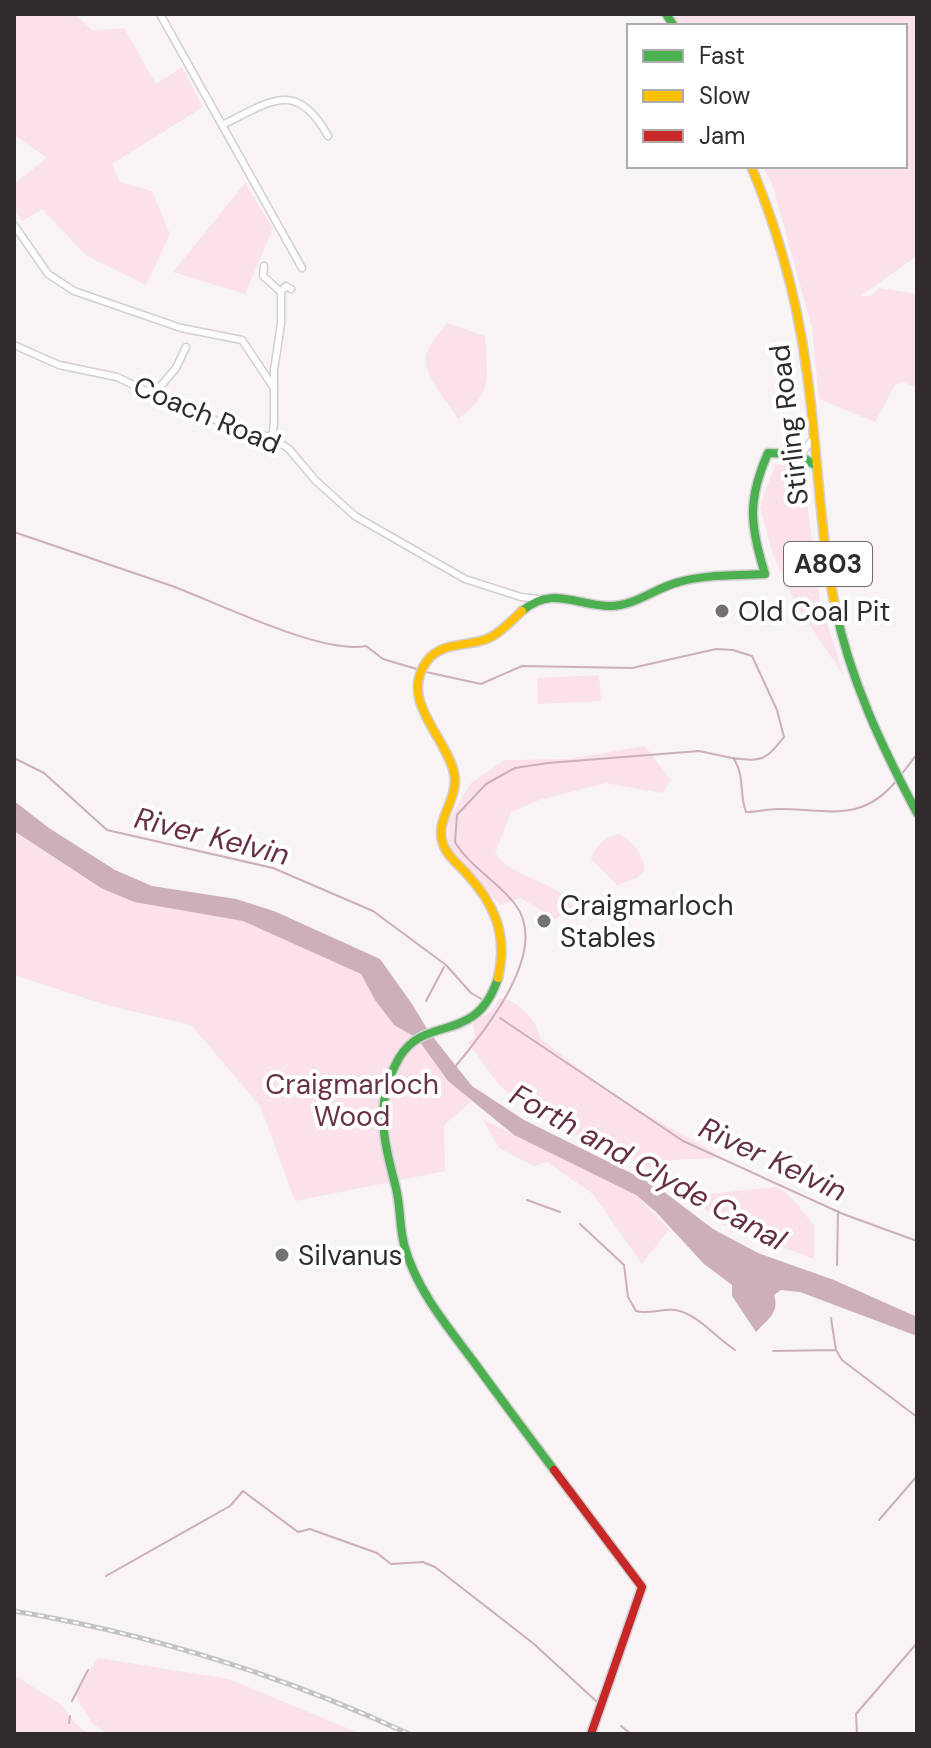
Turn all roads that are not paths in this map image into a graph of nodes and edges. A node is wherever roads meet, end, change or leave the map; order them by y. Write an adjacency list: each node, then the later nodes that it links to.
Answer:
1 (160, 14): 2 (street)
2 (222, 125): 3 (street); 7 (street)
3 (328, 136)
4 (752, 168): 15 (street, Stirling Road / A803)
5 (14, 225): 12 (street)
6 (264, 266): 9 (street)
7 (302, 268)
8 (291, 289): 9 (street)
9 (281, 292): 12 (street)
10 (14, 345): 13 (street, Coach Road)
11 (186, 347): 13 (street)
12 (274, 388): 14 (street)
13 (154, 394): 14 (street, Coach Road)
14 (272, 438): 18 (street, Coach Road)
15 (813, 439): 16 (street); 17 (street, Stirling Road / A803)
16 (797, 454): 17 (street); 18 (street)
17 (815, 465): 19 (street, Stirling Road / A803)
18 (538, 599): 20 (street)
19 (917, 813)
20 (591, 1734)

